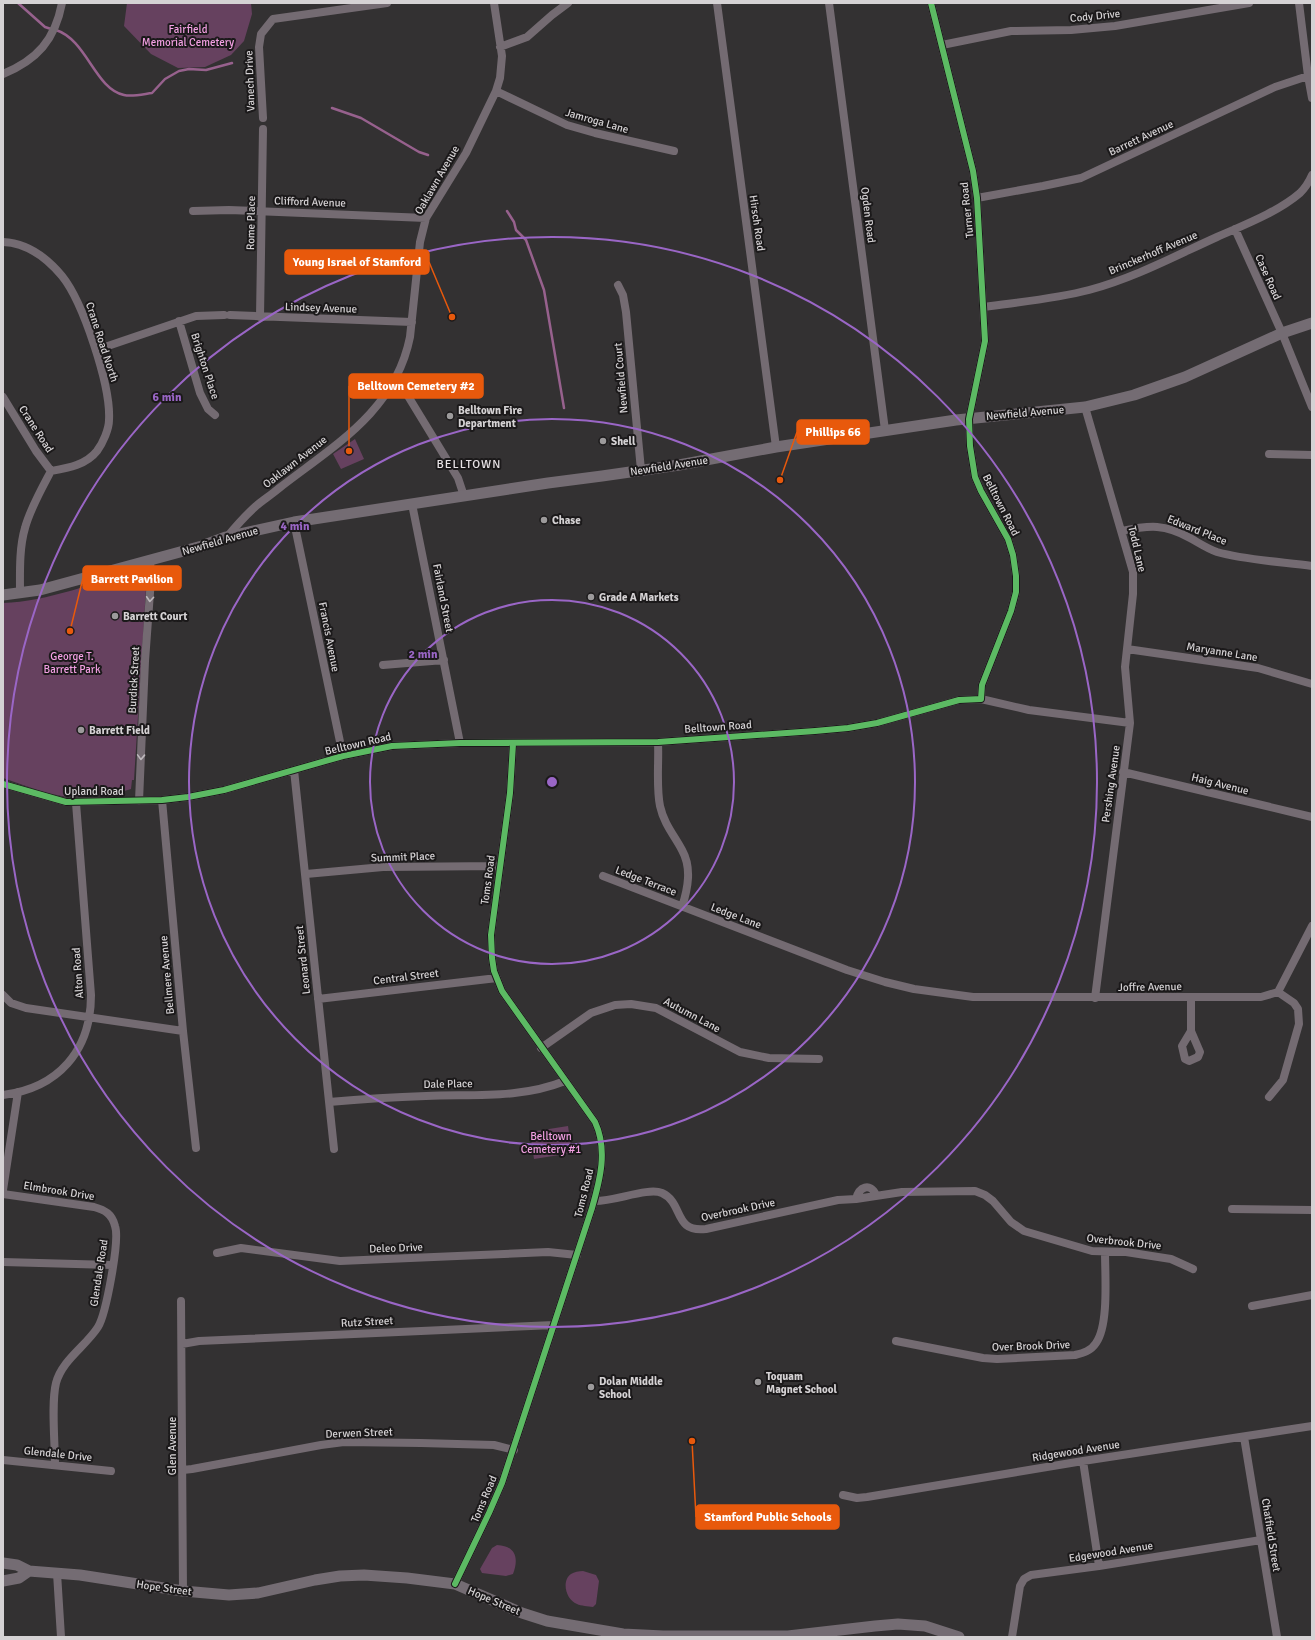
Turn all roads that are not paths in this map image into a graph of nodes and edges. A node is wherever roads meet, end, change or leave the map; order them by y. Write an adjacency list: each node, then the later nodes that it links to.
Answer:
1 (387, 3): 16 (street, Vanech Drive)
2 (494, 3): 11 (street, Oaklawn Avenue)
3 (568, 3): 11 (street)
4 (717, 3): 41 (street, Hirsch Road)
5 (829, 3): 40 (street, Ogden Road)
6 (931, 3): 10 (street, Turner Road)
7 (1249, 3): 10 (street, Cody Drive)
8 (1299, 3): 13 (street)
9 (61, 7): 12 (street)
10 (942, 45): 20 (street, Turner Road)
11 (500, 47): 14 (street, Oaklawn Avenue)
12 (3, 74)
13 (1308, 76): 15 (street); 20 (street, Barrett Avenue)
14 (496, 91): 18 (street, Jamroga Lane); 23 (street, Oaklawn Avenue)
15 (1312, 98)
16 (263, 118)
17 (263, 129): 22 (street, Rome Place)
18 (674, 151)
19 (1312, 175): 24 (street, Brinckerhoff Avenue)
20 (977, 198): 27 (street, Turner Road)
21 (193, 211): 22 (street, Clifford Avenue)
22 (262, 212): 23 (street, Clifford Avenue); 28 (street, Rome Place)
23 (426, 218): 30 (street, Oaklawn Avenue)
24 (1235, 229): 27 (street, Brinckerhoff Avenue); 32 (street, Case Road)
25 (3, 242): 33 (street, Crane Road North)
26 (618, 285): 44 (street, Newfield Court)
27 (984, 307): 39 (street, Turner Road)
28 (260, 317): 29 (street, Lindsey Avenue); 30 (street, Lindsey Avenue)
29 (179, 321): 33 (street, Lindsey Avenue); 38 (street, Brighton Place)
30 (412, 322): 34 (street, Oaklawn Avenue)
31 (1312, 323): 32 (main road, Newfield Avenue)
32 (1282, 333): 36 (main road, Newfield Avenue); 37 (street, Case Road)
33 (96, 350): 45 (street, Crane Road North)
34 (397, 378): 46 (street); 50 (street, Oaklawn Avenue)
35 (3, 397): 45 (street, Crane Road)
36 (1085, 407): 39 (main road, Newfield Avenue); 49 (street, Todd Lane)
37 (1312, 407)
38 (215, 415)
39 (969, 419): 40 (main road, Newfield Avenue); 59 (street, Belltown Road)
40 (885, 430): 41 (main road, Newfield Avenue)
41 (776, 447): 44 (main road, Newfield Avenue)
42 (1269, 454): 43 (street)
43 (1312, 455)
44 (641, 470): 46 (main road, Newfield Avenue)
45 (51, 471): 53 (street)
46 (464, 496): 47 (main road, Newfield Avenue)
47 (412, 504): 48 (main road, Newfield Avenue); 56 (street, Fairland Street)
48 (294, 522): 50 (main road, Newfield Avenue); 64 (street, Francis Avenue)
49 (1122, 531): 52 (street, Edward Place); 55 (street, Todd Lane)
50 (226, 537): 51 (main road, Newfield Avenue)
51 (150, 560): 53 (main road, Newfield Avenue); 69 (street, Burdick Street, one-way to 69)
52 (1312, 566)
53 (20, 594): 54 (main road, Newfield Avenue)
54 (3, 595)
55 (1127, 649): 58 (street, Maryanne Lane); 60 (street, Todd Lane)
56 (444, 660): 57 (street); 62 (street, Fairland Street)
57 (382, 665)
58 (1312, 684)
59 (981, 699): 60 (street); 61 (street, Belltown Road)
60 (1130, 723): 66 (street, Pershing Avenue)
61 (658, 742): 63 (street, Belltown Road); 75 (street)
62 (460, 743): 63 (street, Belltown Road); 64 (street, Belltown Road)
63 (513, 744): 72 (street, Toms Road)
64 (343, 756): 65 (street, Belltown Road)
65 (294, 770): 68 (street, Belltown Road); 73 (street, Leonard Street)
66 (1123, 772): 71 (street, Haig Avenue); 83 (street, Pershing Avenue)
67 (3, 784): 70 (street, Upland Road)
68 (162, 800): 69 (street, Upland Road); 85 (street, Bellmere Avenue)
69 (139, 801): 70 (street, Upland Road)
70 (76, 803): 84 (street, Alton Road)
71 (1312, 817)
72 (500, 866): 73 (street, Summit Place); 77 (street, Toms Road)
73 (306, 874): 82 (street, Leonard Street)
74 (603, 876): 75 (street, Ledge Terrace)
75 (682, 907): 79 (street, Ledge Lane)
76 (1312, 926): 78 (street)
77 (497, 978): 82 (street, Central Street); 87 (street, Toms Road)
78 (1278, 992): 81 (street, Joffre Avenue); 92 (street)
79 (947, 994): 83 (street, Joffre Avenue)
80 (3, 995): 84 (street)
81 (1191, 997): 83 (street, Joffre Avenue); 86 (street)
82 (318, 998): 93 (street, Leonard Street)
83 (1095, 998)
84 (89, 1017): 85 (street); 90 (street, Alton Road)
85 (183, 1031): 94 (street, Bellmere Avenue)
86 (1191, 1031)
87 (541, 1048): 88 (street, Autumn Lane); 89 (street, Toms Road)
88 (819, 1059)
89 (565, 1081): 93 (street, Dale Place); 98 (street, Toms Road)
90 (18, 1092): 91 (street, Alton Road); 96 (street)
91 (3, 1095)
92 (1269, 1097)
93 (329, 1102): 95 (street, Leonard Street)
94 (196, 1148)
95 (334, 1148)
96 (3, 1190)
97 (3, 1194): 101 (street, Elmbrook Drive)
98 (594, 1201): 102 (street, Overbrook Drive); 104 (street, Toms Road)
99 (1232, 1208): 100 (street)
100 (1312, 1210)
101 (110, 1215): 106 (street, Glendale Road)
102 (1105, 1252): 107 (street, Overbrook Drive); 112 (street, Over Brook Drive)
103 (217, 1253): 104 (street, Deleo Drive)
104 (577, 1255): 111 (street, Toms Road)
105 (3, 1262): 106 (street)
106 (112, 1266): 119 (street, Glendale Road)
107 (1194, 1269)
108 (1312, 1295): 110 (street)
109 (181, 1301): 113 (street, Glen Avenue)
110 (1252, 1306)
111 (554, 1325): 113 (street, Rutz Street); 116 (street, Toms Road)
112 (896, 1341)
113 (182, 1344): 120 (street, Glen Avenue)
114 (1312, 1426): 115 (street, Ridgewood Avenue)
115 (1244, 1437): 118 (street, Ridgewood Avenue); 123 (street, Chatfield Street)
116 (514, 1450): 120 (street, Derwen Street); 129 (street, Toms Road)
117 (3, 1460): 119 (street, Glendale Drive)
118 (1083, 1461): 122 (street, Ridgewood Avenue); 125 (street)
119 (55, 1465): 121 (street, Glendale Drive)
120 (183, 1470): 130 (street, Glen Avenue)
121 (111, 1471)
122 (843, 1494)
123 (1261, 1540): 125 (street, Edgewood Avenue); 135 (street, Chatfield Street)
124 (3, 1563): 126 (main road, Hope Street)
125 (1100, 1566): 134 (street, Edgewood Avenue)
126 (29, 1571): 127 (main road, Hope Street); 128 (main road, Hope Street)
127 (57, 1573): 130 (main road, Hope Street); 131 (street)
128 (3, 1581)
129 (455, 1584): 130 (main road, Hope Street); 132 (main road, Hope Street)
130 (183, 1591)
131 (61, 1637)
132 (788, 1637): 133 (main road, Hope Street)
133 (959, 1637)
134 (1012, 1637)
135 (1277, 1637)

